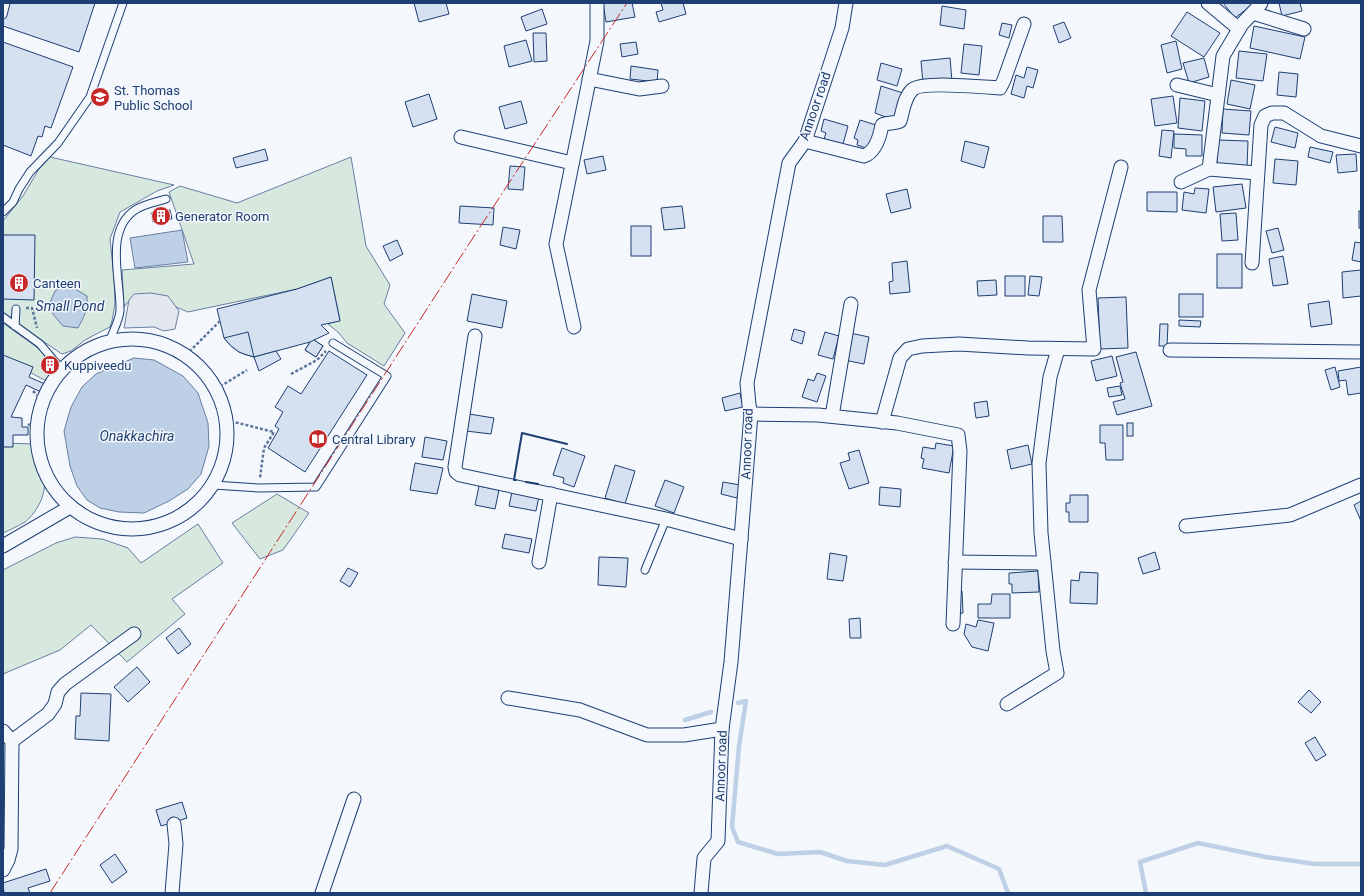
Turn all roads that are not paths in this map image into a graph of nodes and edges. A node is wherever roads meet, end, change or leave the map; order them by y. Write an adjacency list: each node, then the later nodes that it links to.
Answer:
1 (6, 3): 7 (lane)
2 (122, 3): 24 (lane)
3 (597, 3): 11 (street)
4 (846, 3): 16 (street, Annoor road)
5 (1208, 3): 9 (street)
6 (1257, 8): 9 (street); 10 (street)
7 (3, 15)
8 (1024, 24): 16 (street)
9 (1239, 29): 14 (street)
10 (1304, 29)
11 (589, 79): 13 (street); 18 (street)
12 (1178, 85): 14 (street)
13 (662, 86)
14 (1218, 95): 20 (street)
15 (461, 137): 18 (street)
16 (805, 141): 38 (street, Annoor road)
17 (1361, 146): 21 (street)
18 (572, 163): 30 (street)
19 (1122, 167): 34 (street)
20 (1209, 169): 21 (street); 22 (street)
21 (1257, 172): 25 (street)
22 (1181, 182)
23 (166, 199): 32 (lane)
24 (3, 212)
25 (1252, 263)
26 (851, 304): 39 (street)
27 (16, 309): 29 (lane)
28 (3, 317): 29 (lane)
29 (15, 326): 37 (lane)
30 (574, 326)
31 (475, 336): 43 (street)
32 (110, 340): 37 (street); 41 (street)
33 (333, 343): 41 (lane)
34 (1058, 349): 40 (street); 51 (street)
35 (1170, 350): 36 (street)
36 (1361, 352)
37 (62, 369): 44 (street)
38 (751, 414): 39 (street); 47 (street, Annoor road)
39 (832, 416): 40 (street)
40 (882, 422): 50 (street)
41 (213, 485): 44 (street)
42 (1361, 485): 46 (street)
43 (551, 494): 45 (street); 49 (street)
44 (70, 507): 48 (street)
45 (666, 519): 47 (street); 52 (lane)
46 (1186, 526)
47 (741, 539): 57 (street, Annoor road)
48 (3, 546)
49 (539, 562)
50 (955, 562): 51 (street); 53 (street)
51 (1044, 563): 56 (street)
52 (645, 570)
53 (953, 624)
54 (134, 634): 59 (street)
55 (508, 698): 57 (street)
56 (1006, 704)
57 (722, 729): 65 (street, Annoor road)
58 (3, 731): 59 (street)
59 (12, 741): 62 (street)
60 (354, 799): 64 (street)
61 (174, 824): 63 (street)
62 (3, 870)
63 (172, 893)
64 (322, 893)
65 (701, 893)

